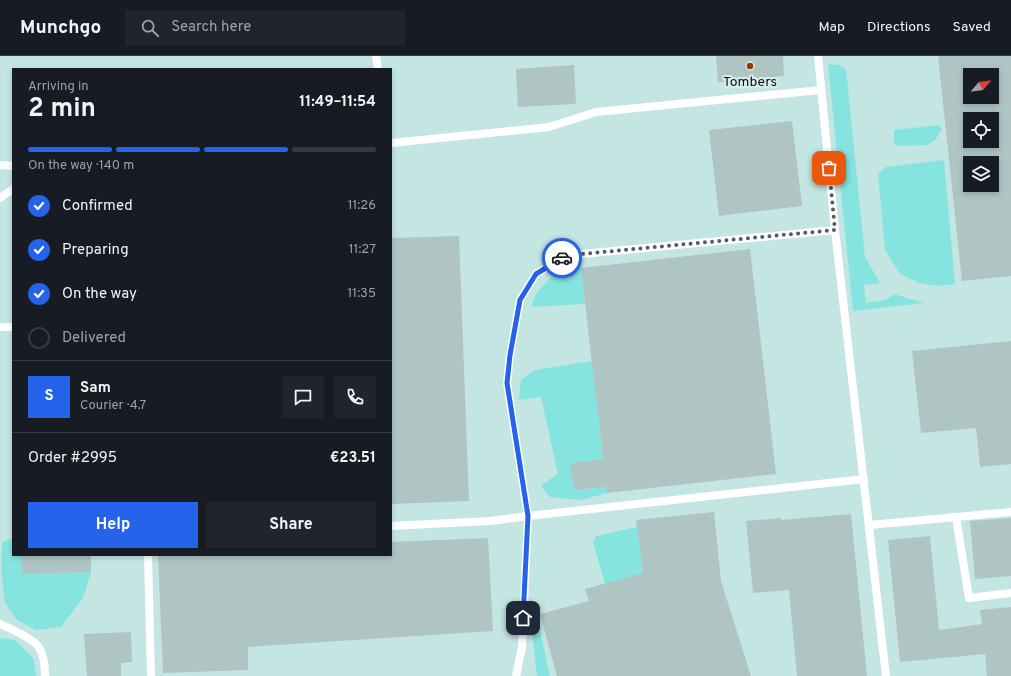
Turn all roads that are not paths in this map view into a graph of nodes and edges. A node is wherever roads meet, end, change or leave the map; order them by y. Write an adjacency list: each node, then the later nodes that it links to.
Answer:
1 (376, 56): 3 (lane)
2 (818, 56): 4 (lane)
3 (378, 68)
4 (822, 90): 5 (lane); 10 (lane)
5 (392, 143)
6 (0, 165): 7 (lane)
7 (12, 166)
8 (12, 190): 9 (lane)
9 (0, 198)
10 (835, 230): 13 (lane); 15 (lane)
11 (0, 327): 12 (lane)
12 (12, 327)
13 (864, 479): 15 (lane); 17 (lane)
14 (1011, 512): 16 (lane)
15 (528, 516): 18 (lane); 24 (lane)
16 (956, 517): 17 (lane); 20 (lane)
17 (869, 525): 25 (lane)
18 (392, 526)
19 (148, 556): 23 (lane)
20 (1011, 593)
21 (0, 624): 22 (lane)
22 (45, 676)
23 (151, 676)
24 (516, 676)
25 (886, 676)

